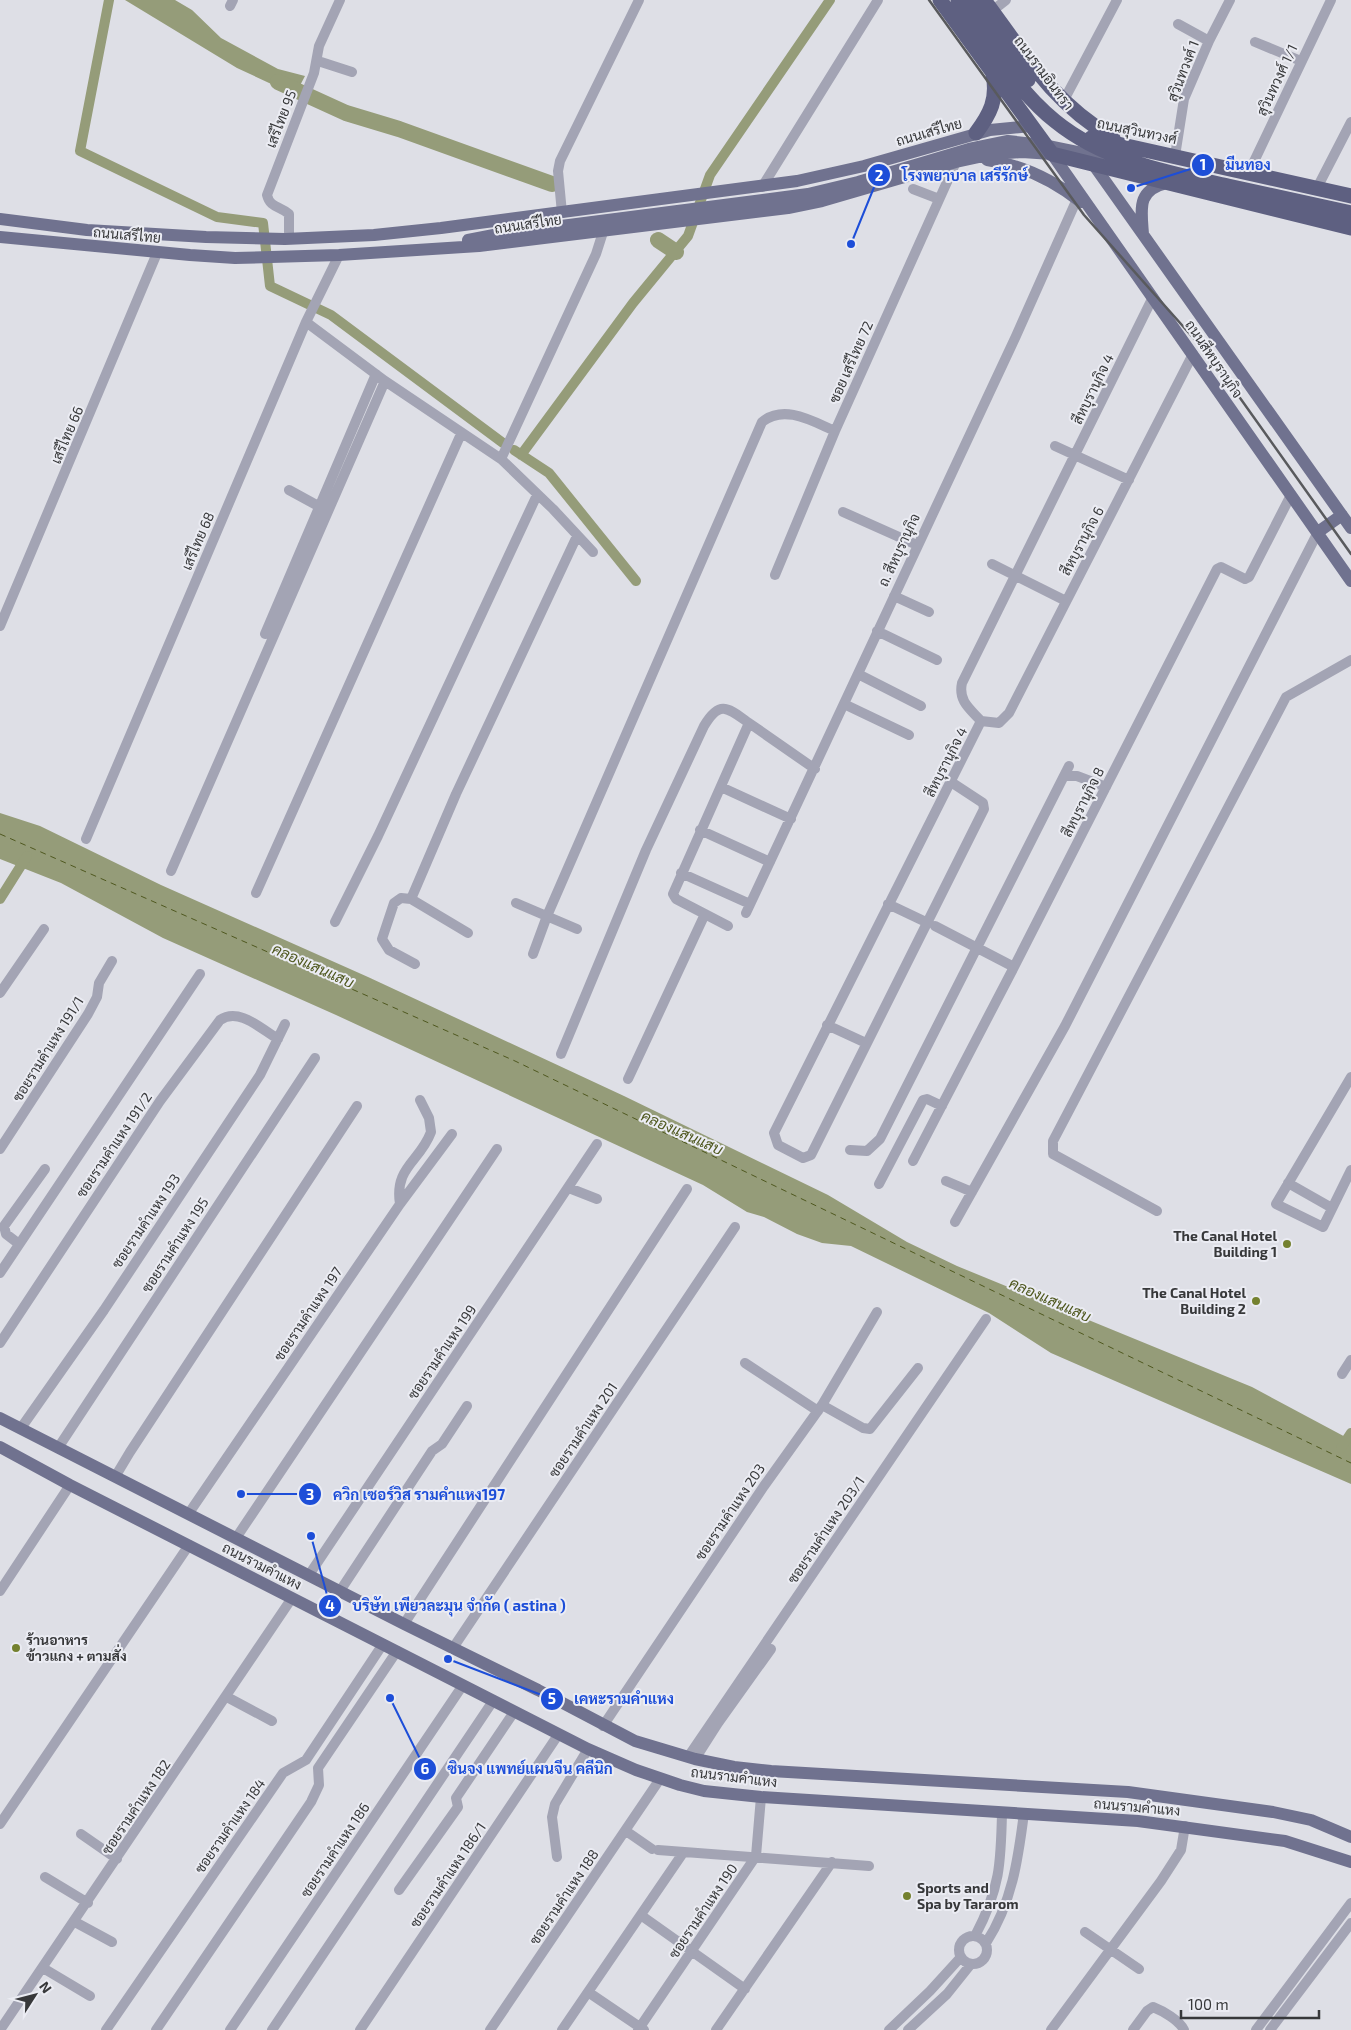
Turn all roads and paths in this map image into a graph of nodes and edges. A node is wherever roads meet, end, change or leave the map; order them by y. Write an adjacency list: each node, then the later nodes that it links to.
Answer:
1 (340, 0): 14 (street, เสรีไทย 95)
2 (639, 0): 45 (street)
3 (878, 0): 36 (street)
4 (971, 0): 22 (highway, ถนนรามอินทรา)
5 (1006, 0): 10 (street)
6 (1117, 0): 18 (street)
7 (1230, 0): 12 (street, สุวินทวงศ์ 1)
8 (1331, 0): 15 (street, สุวินทวงศ์ 1/1)
9 (950, 2): 17 (highway); 30 (highway)
10 (988, 6): 18 (highway)
11 (1178, 24): 12 (street)
12 (1209, 41): 26 (street, สุวินทวงศ์ 1)
13 (1255, 42): 15 (street)
14 (318, 61): 16 (street); 53 (street, เสรีไทย 95)
15 (1301, 61): 33 (street, สุวินทวงศ์ 1/1)
16 (352, 72)
17 (992, 72): 20 (highway); 21 (highway)
18 (1063, 102): 23 (highway)
19 (1351, 122): 37 (street)
20 (1032, 126): 21 (main road, ถนนเสรีไทย); 22 (highway, ถนนสุวินทวงศ์); 25 (highway)
21 (976, 133): 32 (main road, ถนนเสรีไทย)
22 (1070, 134): 23 (highway, ถนนสุวินทวงศ์); 29 (highway, ถนนรามอินทรา)
23 (1124, 145): 24 (highway, ถนนสุวินทวงศ์)
24 (1145, 150): 26 (highway, ถนนสุวินทวงศ์); 34 (highway)
25 (1052, 154): 27 (main road, ถนนเสรีไทย); 29 (highway); 44 (main road, ถนนสีหบุรานุกิจ)
26 (1175, 156): 31 (highway, ถนนสุวินทวงศ์)
27 (975, 158): 28 (main road, ถนนเสรีไทย); 42 (main road)
28 (956, 162): 39 (main road, ถนนเสรีไทย); 41 (street, ซอย เสรีไทย 72)
29 (1093, 164): 34 (highway); 51 (main road, ถนนสีหบุรานุกิจ)
30 (1138, 165): 46 (highway); 47 (main road)
31 (1233, 168): 33 (highway, ถนนสุวินทวงศ์); 43 (highway)
32 (844, 170): 36 (main road, ถนนเสรีไทย); 39 (main road)
33 (1250, 172): 37 (highway, ถนนสุวินทวงศ์)
34 (1148, 178): 35 (highway)
35 (1167, 183): 43 (highway); 51 (main road)
36 (762, 187): 45 (main road, ถนนเสรีไทย)
37 (1317, 188): 40 (highway, ถนนสุวินทวงศ์)
38 (913, 189): 41 (street)
39 (849, 193): 47 (main road, ถนนเสรีไทย)
40 (1351, 196)
41 (940, 198): 62 (street, ซอย เสรีไทย 72)
42 (1077, 199): 44 (main road); 77 (street, ถ. สีหบุรานุกิจ)
43 (1234, 200): 49 (highway)
44 (1091, 210): 57 (main road, ถนนสีหบุรานุกิจ)
45 (562, 213): 53 (main road, ถนนเสรีไทย)
46 (1351, 213)
47 (671, 217): 50 (main road, ถนนเสรีไทย); 54 (main road)
48 (0, 219): 53 (main road, ถนนเสรีไทย)
49 (1351, 228)
50 (604, 230): 54 (main road, ถนนเสรีไทย); 66 (street)
51 (1143, 234): 73 (main road, ถนนสีหบุรานุกิจ)
52 (0, 237): 55 (main road, ถนนเสรีไทย)
53 (287, 239)
54 (442, 248): 56 (main road, ถนนเสรีไทย)
55 (157, 253): 56 (main road, ถนนเสรีไทย); 86 (street, เสรีไทย 66)
56 (339, 255): 58 (street, เสรีไทย 68)
57 (1154, 297): 59 (main road, ถนนสีหบุรานุกิจ); 65 (street, สีหบุรานุกิจ 4)
58 (307, 320): 60 (street); 103 (street, เสรีไทย 68)
59 (1193, 354): 67 (street, สีหบุรานุกิจ 6); 70 (main road, ถนนสีหบุรานุกิจ)
60 (376, 374): 61 (street); 71 (street)
61 (385, 381): 63 (street); 105 (street)
62 (835, 431): 80 (street, ซอย เสรีไทย 72); 112 (street)
63 (461, 434): 66 (street); 107 (street)
64 (1055, 446): 65 (street)
65 (1077, 455): 67 (street); 81 (street, สีหบุรานุกิจ 4)
66 (501, 460): 69 (street)
67 (1129, 480): 84 (street, สีหบุรานุกิจ 6)
68 (289, 490): 71 (street)
69 (537, 495): 76 (street); 113 (street)
70 (1290, 495): 75 (main road, ถนนสีหบุรานุกิจ); 99 (street, สีหบุรานุกิจ 8)
71 (320, 507): 88 (street)
72 (843, 512): 77 (street)
73 (1342, 515): 74 (main road, ถนนสีหบุรานุกิจ); 75 (main road)
74 (1351, 528)
75 (1318, 532): 82 (main road, ถนนสีหบุรานุกิจ); 150 (street)
76 (577, 536): 78 (street); 108 (street)
77 (917, 545): 83 (street, ถ. สีหบุรานุกิจ)
78 (593, 552)
79 (992, 564): 81 (street)
80 (775, 574)
81 (1016, 575): 84 (street); 94 (street, สีหบุรานุกิจ 4)
82 (1351, 581)
83 (894, 596): 85 (street); 87 (street, ถ. สีหบุรานุกิจ)
84 (1066, 601): 94 (street, สีหบุรานุกิจ 6)
85 (929, 612)
86 (0, 626)
87 (877, 631): 89 (street); 91 (street, ถ. สีหบุรานุกิจ)
88 (265, 634)
89 (937, 660)
90 (1350, 662): 154 (street)
91 (858, 674): 92 (street, ถ. สีหบุรานุกิจ); 93 (street)
92 (844, 704): 96 (street); 97 (street, ถ. สีหบุรานุกิจ)
93 (921, 706)
94 (982, 722): 98 (street, สีหบุรานุกิจ 4)
95 (750, 724): 97 (street); 100 (street); 130 (street)
96 (909, 735)
97 (815, 769): 101 (street, ถ. สีหบุรานุกิจ)
98 (951, 782): 110 (street, สีหบุรานุกิจ 4); 114 (street)
99 (1106, 786): 119 (street); 123 (street, สีหบุรานุกิจ 8)
100 (721, 787): 101 (street); 102 (street)
101 (791, 819): 104 (street, ถ. สีหบุรานุกิจ)
102 (700, 830): 104 (street); 106 (street)
103 (86, 838)
104 (770, 862): 106 (street, ถ. สีหบุรานุกิจ)
105 (171, 871)
106 (681, 873): 111 (street)
107 (256, 893)
108 (411, 899): 118 (street); 122 (street)
109 (516, 903): 112 (street)
110 (888, 904): 114 (street); 127 (street, สีหบุรานุกิจ 4)
111 (705, 914): 115 (street); 133 (street)
112 (546, 916): 117 (street); 120 (street)
113 (335, 922)
114 (932, 925): 119 (street); 129 (street)
115 (728, 926)
116 (44, 929): 125 (street)
117 (576, 929)
118 (468, 932)
119 (978, 947): 123 (street); 141 (street)
120 (533, 954)
121 (112, 961): 139 (street, ซอยรามคำแหง 191/1)
122 (415, 964)
123 (1014, 967): 136 (street, สีหบุรานุกิจ 8)
124 (200, 974): 157 (street)
125 (0, 993)
126 (285, 1024): 128 (street, ซอยรามคำแหง 193)
127 (827, 1025): 129 (street); 129 (street, สีหบุรานุกิจ 4)
128 (278, 1039): 161 (street, ซอยรามคำแหง 191/2); 170 (street, ซอยรามคำแหง 193)
129 (866, 1043)
130 (561, 1054)
131 (315, 1058): 171 (street, ซอยรามคำแหง 195)
132 (1351, 1077): 146 (street)
133 (628, 1079)
134 (420, 1100): 152 (street)
135 (357, 1106): 173 (street)
136 (942, 1106): 142 (street, สีหบุรานุกิจ 8); 147 (street)
137 (452, 1134): 152 (street, ซอยรามคำแหง 197)
138 (597, 1144): 148 (street, ซอยรามคำแหง 199)
139 (0, 1149)
140 (497, 1149): 176 (street)
141 (850, 1150)
142 (913, 1161)
143 (45, 1169): 157 (street)
144 (1351, 1170): 153 (street)
145 (946, 1181): 150 (street)
146 (1288, 1183): 153 (street); 153 (street)
147 (879, 1184)
148 (569, 1188): 151 (street); 178 (street, ซอยรามคำแหง 199)
149 (687, 1189): 182 (street)
150 (972, 1192): 155 (street)
151 (597, 1199)
152 (400, 1204): 175 (street, ซอยรามคำแหง 197)
153 (1332, 1208)
154 (1157, 1211)
155 (955, 1222)
156 (735, 1227): 184 (street, ซอยรามคำแหง 201)
157 (19, 1244): 158 (street)
158 (0, 1274)
159 (877, 1312): 167 (street, ซอยรามคำแหง 203)
160 (986, 1319): 194 (street, ซอยรามคำแหง 203/1)
161 (0, 1343)
162 (1351, 1360): 165 (street)
163 (744, 1363): 167 (street)
164 (918, 1368): 167 (street)
165 (1342, 1374)
166 (467, 1406): 180 (street)
167 (820, 1408): 195 (street, ซอยรามคำแหง 203)
168 (0, 1418): 170 (main road, ถนนรามคำแหง)
169 (0, 1423): 170 (main road, ถนนรามคำแหง)
170 (21, 1428): 171 (main road, ถนนรามคำแหง)
171 (58, 1448): 173 (main road, ถนนรามคำแหง)
172 (1, 1451): 174 (main road, ถนนรามคำแหง)
173 (115, 1478): 175 (main road, ถนนรามคำแหง)
174 (70, 1485): 177 (main road, ถนนรามคำแหง); 179 (street)
175 (189, 1513): 176 (main road, ถนนรามคำแหง)
176 (236, 1538): 178 (main road, ถนนรามคำแหง)
177 (189, 1545): 181 (main road, ถนนรามคำแหง); 206 (street)
178 (309, 1574): 180 (main road, ถนนรามคำแหง)
179 (0, 1591)
180 (340, 1591): 182 (main road, ถนนรามคำแหง)
181 (292, 1598): 183 (main road, ถนนรามคำแหง); 188 (street, ซอยรามคำแหง 182)
182 (404, 1624): 184 (main road, ถนนรามคำแหง)
183 (383, 1644): 186 (main road, ถนนรามคำแหง); 190 (street, ซอยรามคำแหง 184)
184 (453, 1648): 195 (main road, ถนนรามคำแหง)
185 (771, 1649): 194 (street, ซอยรามคำแหง 203/1)
186 (397, 1651): 187 (main road, ถนนรามคำแหง); 192 (street)
187 (463, 1686): 189 (main road, ถนนรามคำแหง); 247 (street, ซอยรามคำแหง 186)
188 (227, 1696): 193 (street); 216 (street, ซอยรามคำแหง 182)
189 (492, 1701): 191 (main road, ถนนรามคำแหง); 248 (street)
190 (344, 1705): 192 (street); 199 (street, ซอยรามคำแหง 184)
191 (514, 1712): 196 (main road, ถนนรามคำแหง); 222 (street)
192 (356, 1713): 200 (street)
193 (272, 1721)
194 (714, 1721): 198 (street, ซอยรามคำแหง 203/1)
195 (603, 1726): 198 (main road, ถนนรามคำแหง)
196 (558, 1734): 197 (main road, ถนนรามคำแหง); 249 (street, ซอยรามคำแหง 186/1)
197 (588, 1749): 201 (main road, ถนนรามคำแหง); 215 (street)
198 (691, 1758): 205 (main road, ถนนรามคำแหง)
199 (306, 1760): 200 (street); 245 (street, ซอยรามคำแหง 184)
200 (318, 1768): 246 (street)
201 (660, 1779): 202 (main road, ถนนรามคำแหง); 209 (street, ซอยรามคำแหง 188)
202 (761, 1797): 203 (main road, ถนนรามคำแหง); 214 (street, ซอยรามคำแหง 190)
203 (1002, 1812): 204 (main road, ถนนรามคำแหง); 225 (street)
204 (1024, 1813): 207 (main road, ถนนรามคำแหง); 226 (street)
205 (1311, 1820): 208 (main road); 211 (main road, ถนนรามคำแหง)
206 (0, 1824)
207 (1185, 1826): 212 (main road, ถนนรามคำแหง); 234 (street)
208 (1351, 1828)
209 (626, 1831): 213 (street); 250 (street, ซอยรามคำแหง 188)
210 (81, 1834): 216 (street)
211 (1351, 1837)
212 (1316, 1849): 218 (main road, ถนนรามคำแหง); 220 (main road)
213 (683, 1853): 214 (street); 227 (street)
214 (756, 1856): 217 (street); 235 (street, ซอยรามคำแหง 190)
215 (557, 1857)
216 (117, 1859): 223 (street, ซอยรามคำแหง 182)
217 (832, 1862): 219 (street); 240 (street)
218 (1351, 1862)
219 (869, 1866)
220 (1351, 1870)
221 (45, 1877): 223 (street)
222 (399, 1890)
223 (88, 1903): 228 (street, ซอยรามคำแหง 182)
224 (1351, 1903): 258 (street)
225 (991, 1906): 226 (street); 231 (street)
226 (1003, 1912): 233 (street)
227 (642, 1916): 235 (street); 241 (street)
228 (75, 1922): 232 (street); 238 (street, ซอยรามคำแหง 182)
229 (1351, 1923): 259 (street)
230 (1085, 1932): 234 (street)
231 (975, 1936): 233 (street); 236 (street)
232 (112, 1942)
233 (986, 1943): 237 (street)
234 (1110, 1950): 239 (street); 255 (street)
235 (693, 1952): 240 (street); 243 (street, ซอยรามคำแหง 190)
236 (961, 1956): 237 (street); 253 (street)
237 (971, 1964): 254 (street)
238 (43, 1968): 242 (street); 244 (street, ซอยรามคำแหง 182)
239 (1139, 1969)
240 (746, 1989): 252 (street)
241 (588, 1992): 243 (street); 251 (street)
242 (90, 1996)
243 (641, 2029)
244 (0, 2030)
245 (106, 2030)
246 (156, 2030)
247 (230, 2030)
248 (272, 2030)
249 (360, 2030)
250 (490, 2030)
251 (562, 2030)
252 (716, 2030)
253 (889, 2030)
254 (908, 2030)
255 (1051, 2030)
256 (1133, 2030): 257 (street)
257 (1184, 2030)
258 (1256, 2030)
259 (1270, 2030)

